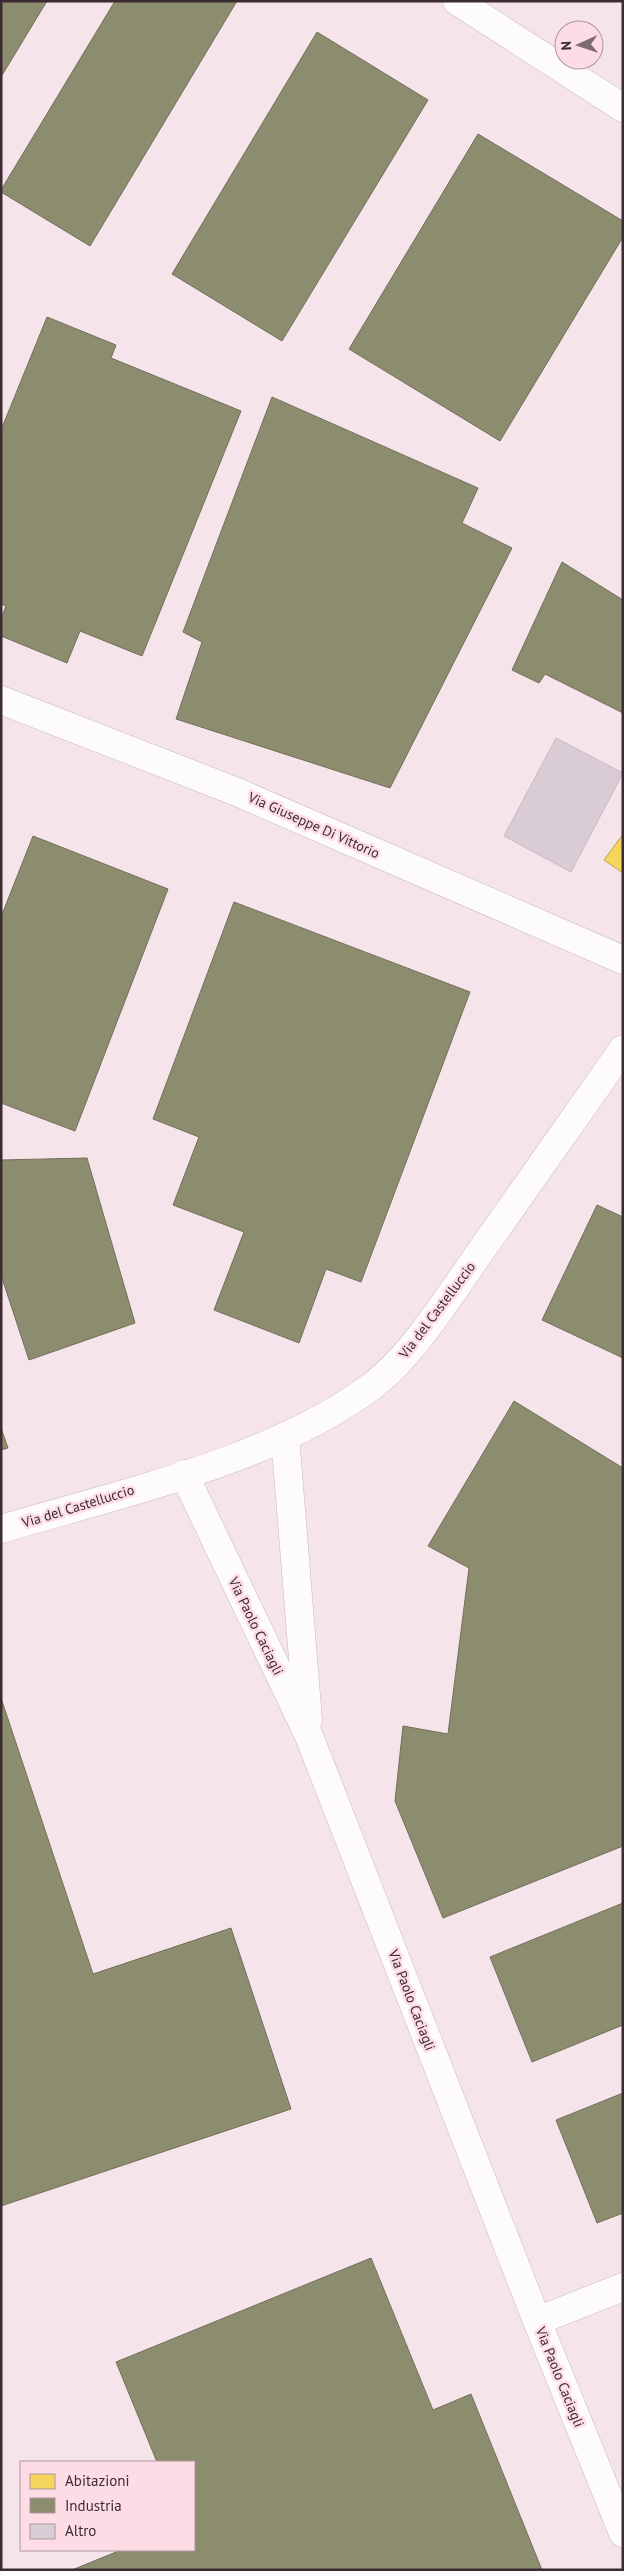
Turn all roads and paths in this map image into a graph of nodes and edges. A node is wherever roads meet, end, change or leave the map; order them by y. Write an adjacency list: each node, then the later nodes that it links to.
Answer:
1 (457, 1): 2 (street)
2 (623, 108)
3 (1, 700): 4 (street, Via Giuseppe Di Vittorio)
4 (623, 960)
5 (623, 1050): 6 (street, Via del Castelluccio)
6 (285, 1436): 7 (street, Via del Castelluccio); 9 (street)
7 (184, 1474): 8 (street, Via del Castelluccio); 9 (street, Via Paolo Caciagli)
8 (1, 1529)
9 (309, 1736): 11 (street, Via Paolo Caciagli)
10 (623, 2287): 11 (street)
11 (537, 2321): 12 (street, Via Paolo Caciagli)
12 (623, 2533)

